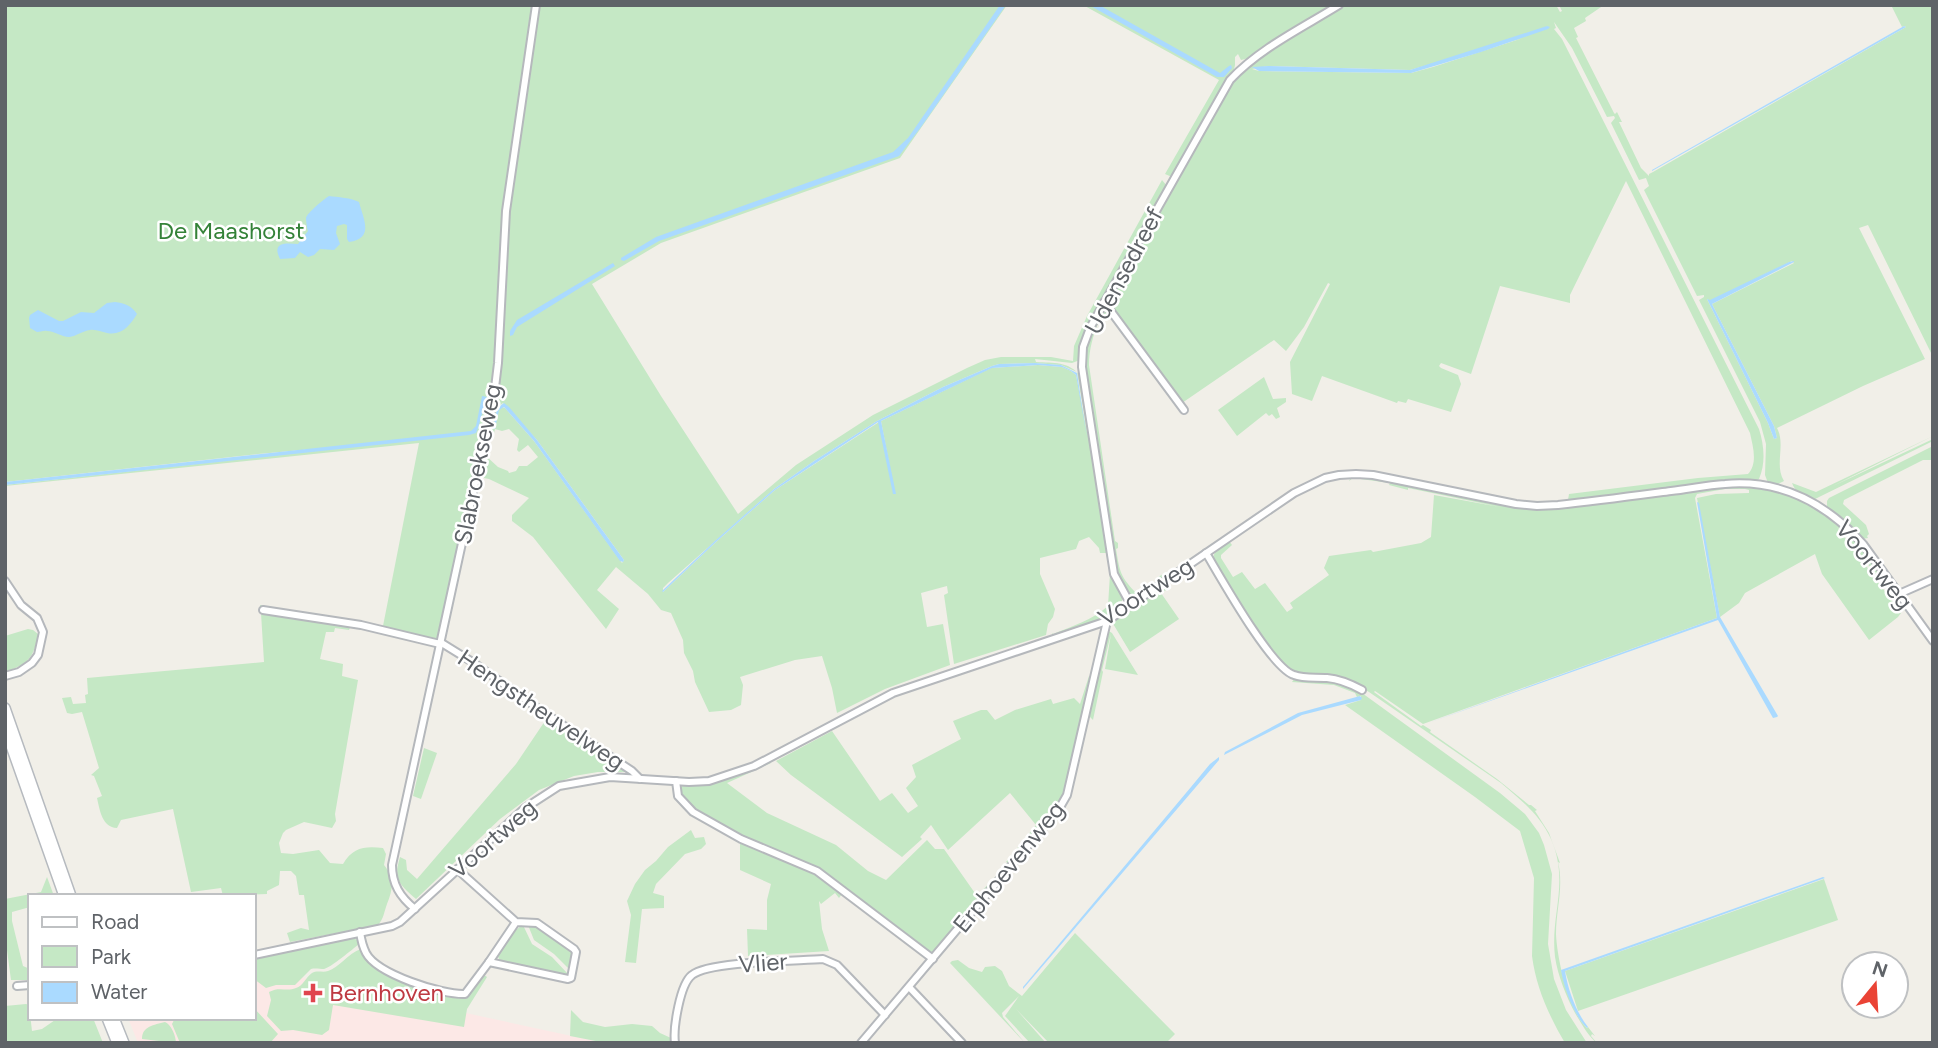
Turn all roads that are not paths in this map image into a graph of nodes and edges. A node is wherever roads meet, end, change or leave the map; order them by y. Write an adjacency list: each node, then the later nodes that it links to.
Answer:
1 (536, 5): 13 (street, Slabroekseweg)
2 (1339, 5): 3 (street, Udensedreef)
3 (1104, 302): 4 (street); 9 (street, Udensedreef)
4 (1184, 410)
5 (1206, 553): 8 (street, Voortweg); 9 (street, Voortweg); 15 (street)
6 (1933, 579): 8 (street)
7 (5, 581): 14 (street)
8 (1899, 594): 12 (street, Voortweg)
9 (1130, 605): 11 (street, Voortweg)
10 (263, 610): 13 (street, Hengstheuvelweg)
11 (1107, 621): 19 (street, Voortweg); 27 (street, Erphoevenweg)
12 (1933, 640)
13 (440, 643): 18 (street, Hengstheuvelweg); 23 (street, Slabroekseweg)
14 (5, 676)
15 (1362, 690)
16 (5, 708): 22 (street)
17 (5, 729): 21 (street)
18 (640, 779): 19 (street, Voortweg); 20 (street, Voortweg)
19 (676, 781): 27 (street)
20 (457, 869): 23 (street, Voortweg); 24 (street)
21 (63, 894)
22 (70, 894)
23 (415, 909): 25 (street, Voortweg)
24 (516, 922): 28 (street); 28 (street)
25 (360, 932): 26 (street, Voortweg); 28 (street)
26 (256, 955)
27 (933, 959): 31 (street, Erphoevenweg)
28 (489, 962)
29 (28, 985): 30 (street)
30 (17, 986)
31 (909, 986): 32 (street, Erphoevenweg); 39 (street)
32 (885, 1015): 37 (street, Vlier); 38 (street, Erphoevenweg)
33 (108, 1020): 35 (street)
34 (115, 1020): 36 (street)
35 (117, 1043)
36 (124, 1043)
37 (675, 1043)
38 (862, 1043)
39 (962, 1043)

